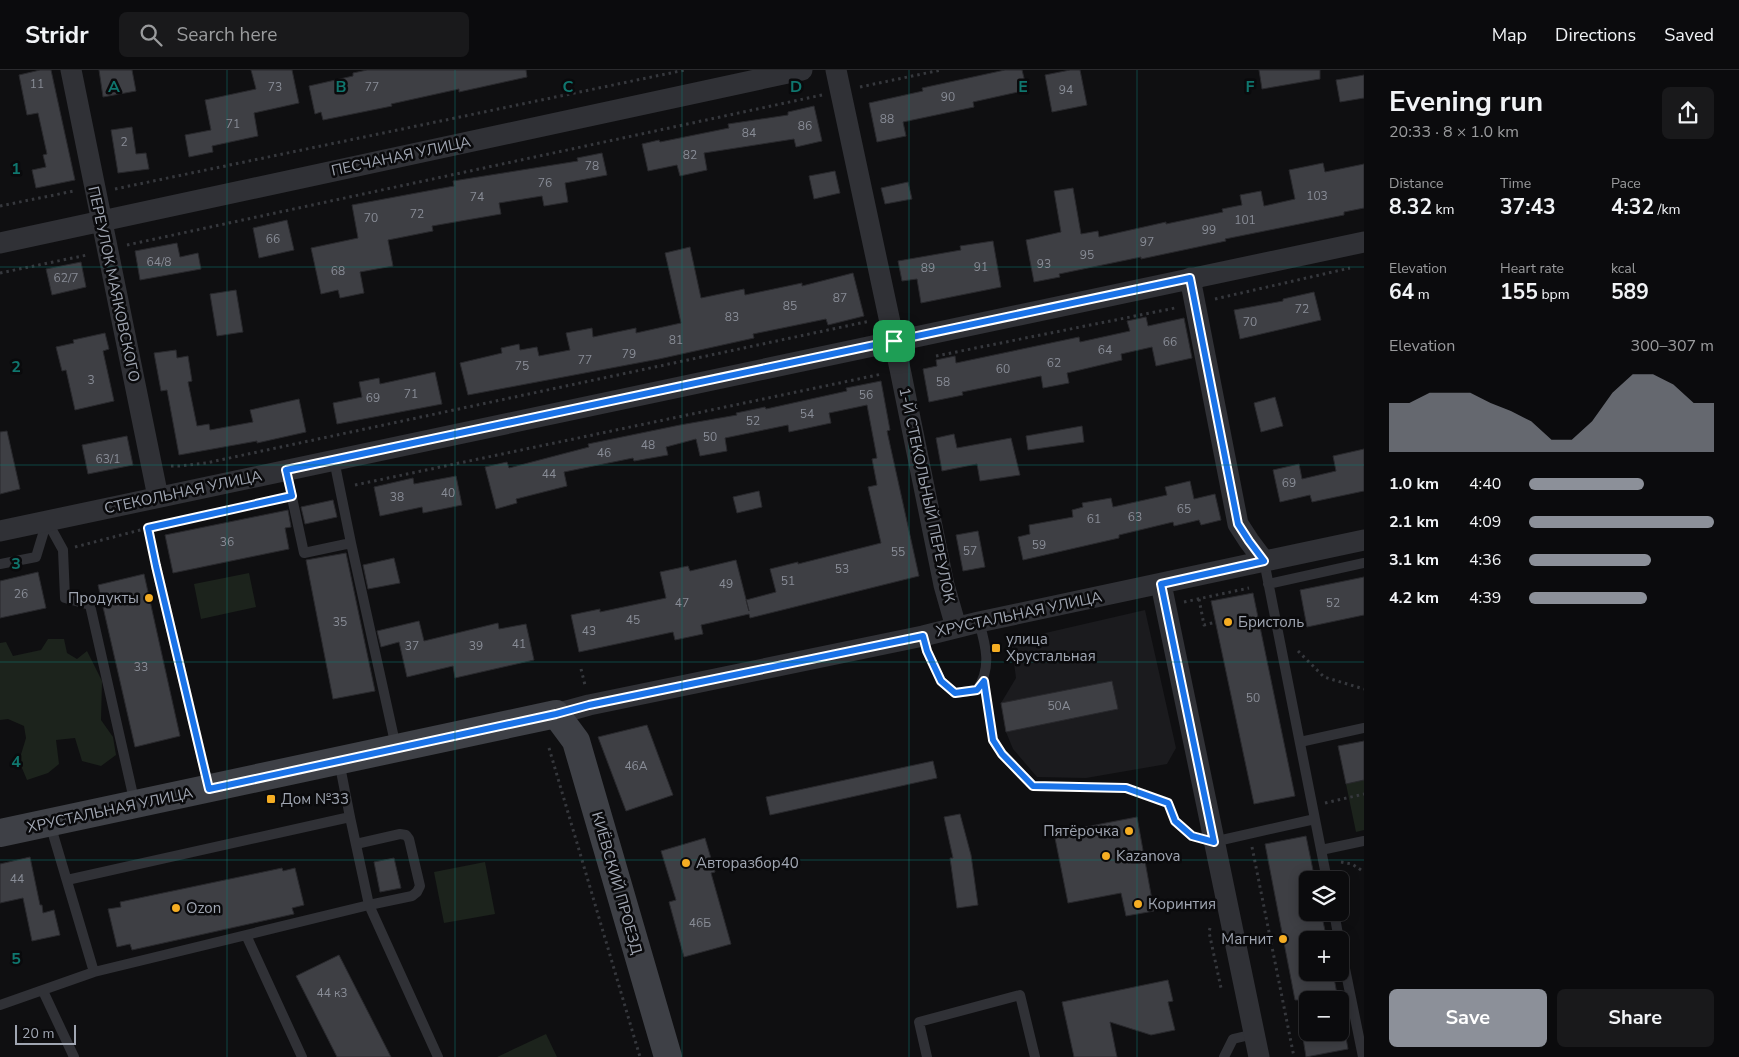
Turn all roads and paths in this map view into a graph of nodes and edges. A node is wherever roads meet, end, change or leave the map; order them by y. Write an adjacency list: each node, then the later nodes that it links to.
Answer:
1 (71, 70): 7 (street, ПЕРЕУЛОК МАЯКОВСКОГО)
2 (685, 70): 7 (path)
3 (802, 70): 9 (street, ПЕСЧАНАЯ УЛИЦА)
4 (836, 70): 6 (street, 1-Й СТЕКОЛЬНЫЙ ПЕРЕУЛОК)
5 (941, 70): 6 (path)
6 (840, 91): 12 (path); 17 (street, 1-Й СТЕКОЛЬНЫЙ ПЕРЕУЛОК)
7 (87, 191): 8 (path); 9 (street, ПЕРЕУЛОК МАЯКОВСКОГО)
8 (0, 206)
9 (102, 221): 11 (street, ПЕСЧАНАЯ УЛИЦА); 12 (street, ПЕРЕУЛОК МАЯКОВСКОГО)
10 (1364, 242): 15 (street, СТЕКОЛЬНАЯ УЛИЦА)
11 (0, 243)
12 (107, 249): 14 (path); 25 (street, ПЕРЕУЛОК МАЯКОВСКОГО)
13 (1355, 267): 16 (path)
14 (0, 273)
15 (1190, 278): 16 (street); 18 (street, СТЕКОЛЬНАЯ УЛИЦА)
16 (1194, 304): 19 (path); 32 (street)
17 (889, 318): 18 (street, 1-Й СТЕКОЛЬНЫЙ ПЕРЕУЛОК); 21 (path)
18 (894, 341): 20 (street, 1-Й СТЕКОЛЬНЫЙ ПЕРЕУЛОК); 23 (street, СТЕКОЛЬНАЯ УЛИЦА)
19 (930, 357)
20 (900, 370): 23 (path); 40 (street, 1-Й СТЕКОЛЬНЫЙ ПЕРЕУЛОК)
21 (206, 463)
22 (286, 470): 23 (street, СТЕКОЛЬНАЯ УЛИЦА); 24 (lane); 25 (street, СТЕКОЛЬНАЯ УЛИЦА)
23 (336, 470): 30 (lane)
24 (292, 496): 27 (path); 30 (lane)
25 (158, 497): 26 (street, СТЕКОЛЬНАЯ УЛИЦА)
26 (47, 521): 28 (street, СТЕКОЛЬНАЯ УЛИЦА); 31 (lane); 34 (lane)
27 (148, 528): 31 (path); 35 (path)
28 (0, 531)
29 (1364, 540): 32 (street, ХРУСТАЛЬНАЯ УЛИЦА)
30 (352, 543): 49 (lane)
31 (63, 550): 53 (lane)
32 (1264, 561): 36 (street, ХРУСТАЛЬНАЯ УЛИЦА); 37 (lane)
33 (1364, 563): 37 (lane)
34 (0, 564)
35 (156, 566): 51 (lane)
36 (1161, 584): 38 (street, ХРУСТАЛЬНАЯ УЛИЦА); 61 (street)
37 (1268, 584): 39 (path); 41 (lane)
38 (979, 622): 40 (street, ХРУСТАЛЬНАЯ УЛИЦА); 43 (lane)
39 (1216, 622)
40 (956, 627): 42 (street, ХРУСТАЛЬНАЯ УЛИЦА)
41 (1278, 632): 44 (path); 48 (lane)
42 (923, 636): 43 (lane); 45 (street, ХРУСТАЛЬНАЯ УЛИЦА)
43 (984, 681): 61 (path)
44 (1364, 688)
45 (556, 714): 49 (main road, ХРУСТАЛЬНАЯ УЛИЦА); 78 (main road, КИЁВСКИЙ ПРОЕЗД)
46 (1364, 728): 48 (lane)
47 (547, 742): 77 (path)
48 (1300, 742): 54 (lane)
49 (397, 748): 50 (main road, ХРУСТАЛЬНАЯ УЛИЦА)
50 (339, 761): 51 (main road, ХРУСТАЛЬНАЯ УЛИЦА); 55 (lane)
51 (209, 789): 53 (main road, ХРУСТАЛЬНАЯ УЛИЦА)
52 (1364, 794): 54 (path)
53 (135, 805): 57 (main road, ХРУСТАЛЬНАЯ УЛИЦА)
54 (1312, 805): 56 (lane)
55 (350, 817): 62 (lane); 66 (lane)
56 (1315, 819): 58 (lane); 63 (lane)
57 (50, 823): 59 (main road, ХРУСТАЛЬНАЯ УЛИЦА); 66 (lane)
58 (1250, 833): 61 (lane); 83 (path)
59 (0, 834)
60 (1364, 841): 63 (lane)
61 (1214, 842): 73 (street)
62 (356, 844): 67 (lane); 67 (lane)
63 (1322, 854): 64 (lane); 65 (path)
64 (1325, 871)
65 (1364, 872)
66 (66, 880): 69 (lane)
67 (369, 905): 68 (lane); 76 (lane)
68 (246, 935): 69 (lane); 75 (lane)
69 (94, 972): 71 (lane)
70 (1347, 981): 84 (lane)
71 (44, 991): 72 (lane); 74 (lane)
72 (0, 1005)
73 (1254, 1034): 81 (lane); 82 (street)
74 (74, 1057)
75 (302, 1057)
76 (438, 1057)
77 (640, 1057)
78 (668, 1057)
79 (927, 1057): 80 (lane)
80 (1035, 1057)
81 (1224, 1057)
82 (1259, 1057)
83 (1294, 1057)
84 (1362, 1057)

